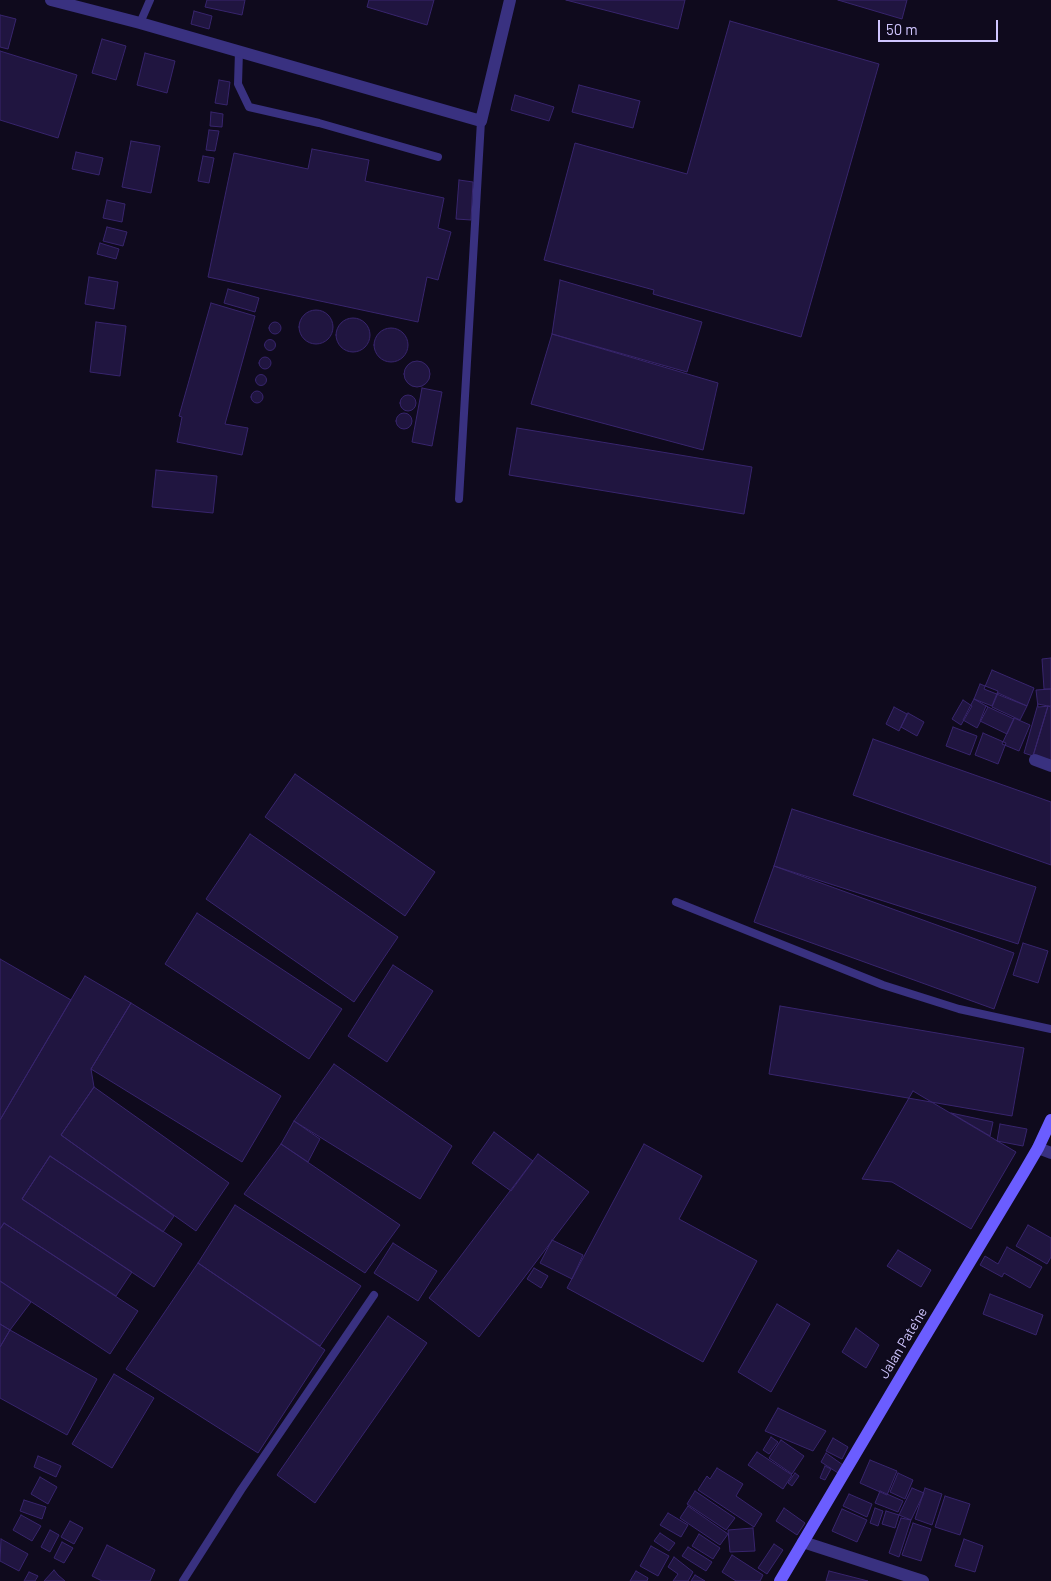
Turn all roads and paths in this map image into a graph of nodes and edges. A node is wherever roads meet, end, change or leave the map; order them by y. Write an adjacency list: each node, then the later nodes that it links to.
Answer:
1 (51, 0): 4 (street)
2 (150, 0): 4 (lane)
3 (510, 0): 6 (street)
4 (140, 23): 5 (street)
5 (239, 51): 6 (street); 7 (lane)
6 (481, 120): 8 (lane)
7 (438, 157)
8 (459, 499)
9 (1035, 760): 10 (street)
10 (1051, 766)
11 (676, 902): 12 (lane)
12 (1051, 1029)
13 (1051, 1120): 14 (street, Jalan Pate'ne)
14 (1038, 1148): 15 (street); 17 (street, Jalan Pate'ne)
15 (1051, 1153)
16 (374, 1295): 18 (lane)
17 (803, 1542): 19 (street, Jalan Pate'ne); 20 (street)
18 (183, 1581)
19 (780, 1581)
20 (923, 1581)

